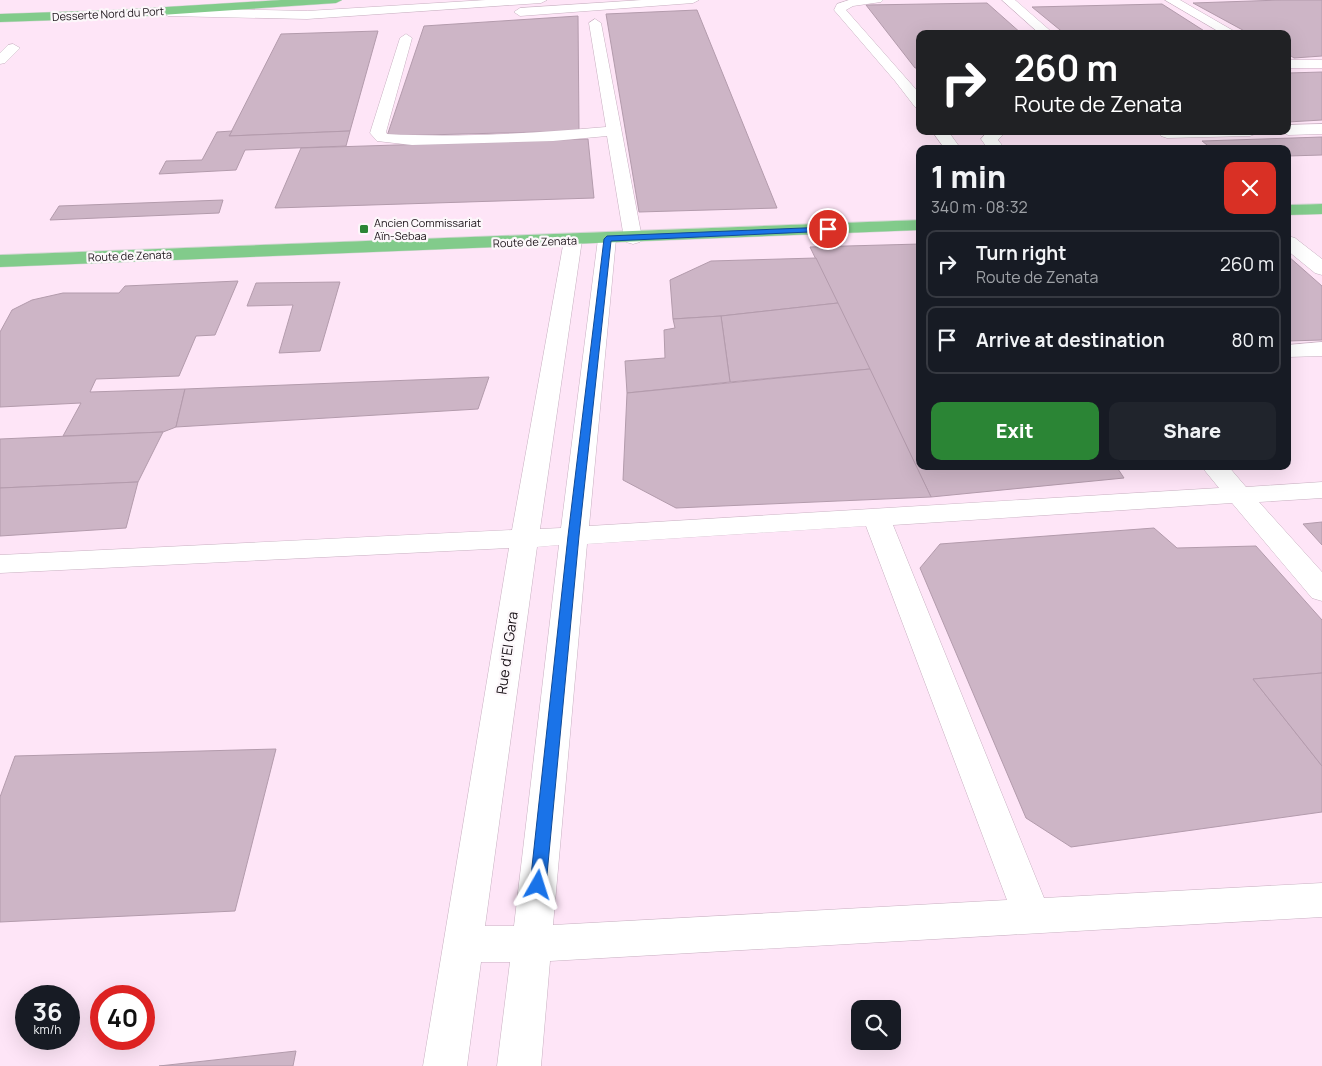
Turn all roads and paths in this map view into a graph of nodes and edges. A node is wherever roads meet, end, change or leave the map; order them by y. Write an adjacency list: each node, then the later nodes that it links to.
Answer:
1 (250, 0): 8 (main road, Desserte Nord du Port)
2 (336, 0): 9 (main road, Desserte Nord du Port)
3 (541, 0): 10 (street)
4 (693, 0): 10 (street)
5 (877, 0): 20 (street)
6 (1008, 0): 13 (street)
7 (1171, 0): 14 (street)
8 (0, 11)
9 (152, 12): 10 (street); 11 (main road, Desserte Nord du Port)
10 (307, 15)
11 (0, 18)
12 (594, 23): 25 (street)
13 (1043, 30)
14 (1226, 30)
15 (406, 38): 25 (street)
16 (13, 48): 17 (street)
17 (0, 60)
18 (1291, 64): 19 (street)
19 (1322, 64)
20 (900, 78): 21 (street); 22 (street)
21 (916, 78)
22 (916, 99)
23 (1322, 129): 24 (street)
24 (1291, 130)
25 (614, 131): 33 (street)
26 (994, 135): 28 (street)
27 (1169, 135): 29 (street)
28 (993, 145)
29 (1180, 145)
30 (1322, 209): 31 (main road)
31 (1291, 210)
32 (916, 225): 33 (main road, Route de Zenata)
33 (620, 238): 34 (main road, Route de Zenata); 44 (street)
34 (572, 240): 36 (main road, Route de Zenata); 45 (street, Rue d'El Gara)
35 (1291, 244): 37 (street)
36 (0, 261)
37 (1322, 269)
38 (1322, 349): 39 (street)
39 (1291, 351)
40 (1217, 470): 42 (street)
41 (1322, 490): 42 (street)
42 (1238, 494): 43 (street); 47 (street)
43 (876, 517): 44 (street); 49 (street)
44 (574, 536): 45 (street); 51 (street)
45 (524, 538): 46 (street); 50 (street, Rue d'El Gara)
46 (0, 564)
47 (1322, 591)
48 (1322, 900): 49 (street)
49 (1032, 916): 51 (street)
50 (464, 944): 51 (street); 52 (street, Rue d'El Gara)
51 (532, 944): 53 (street)
52 (445, 1066)
53 (519, 1066)

